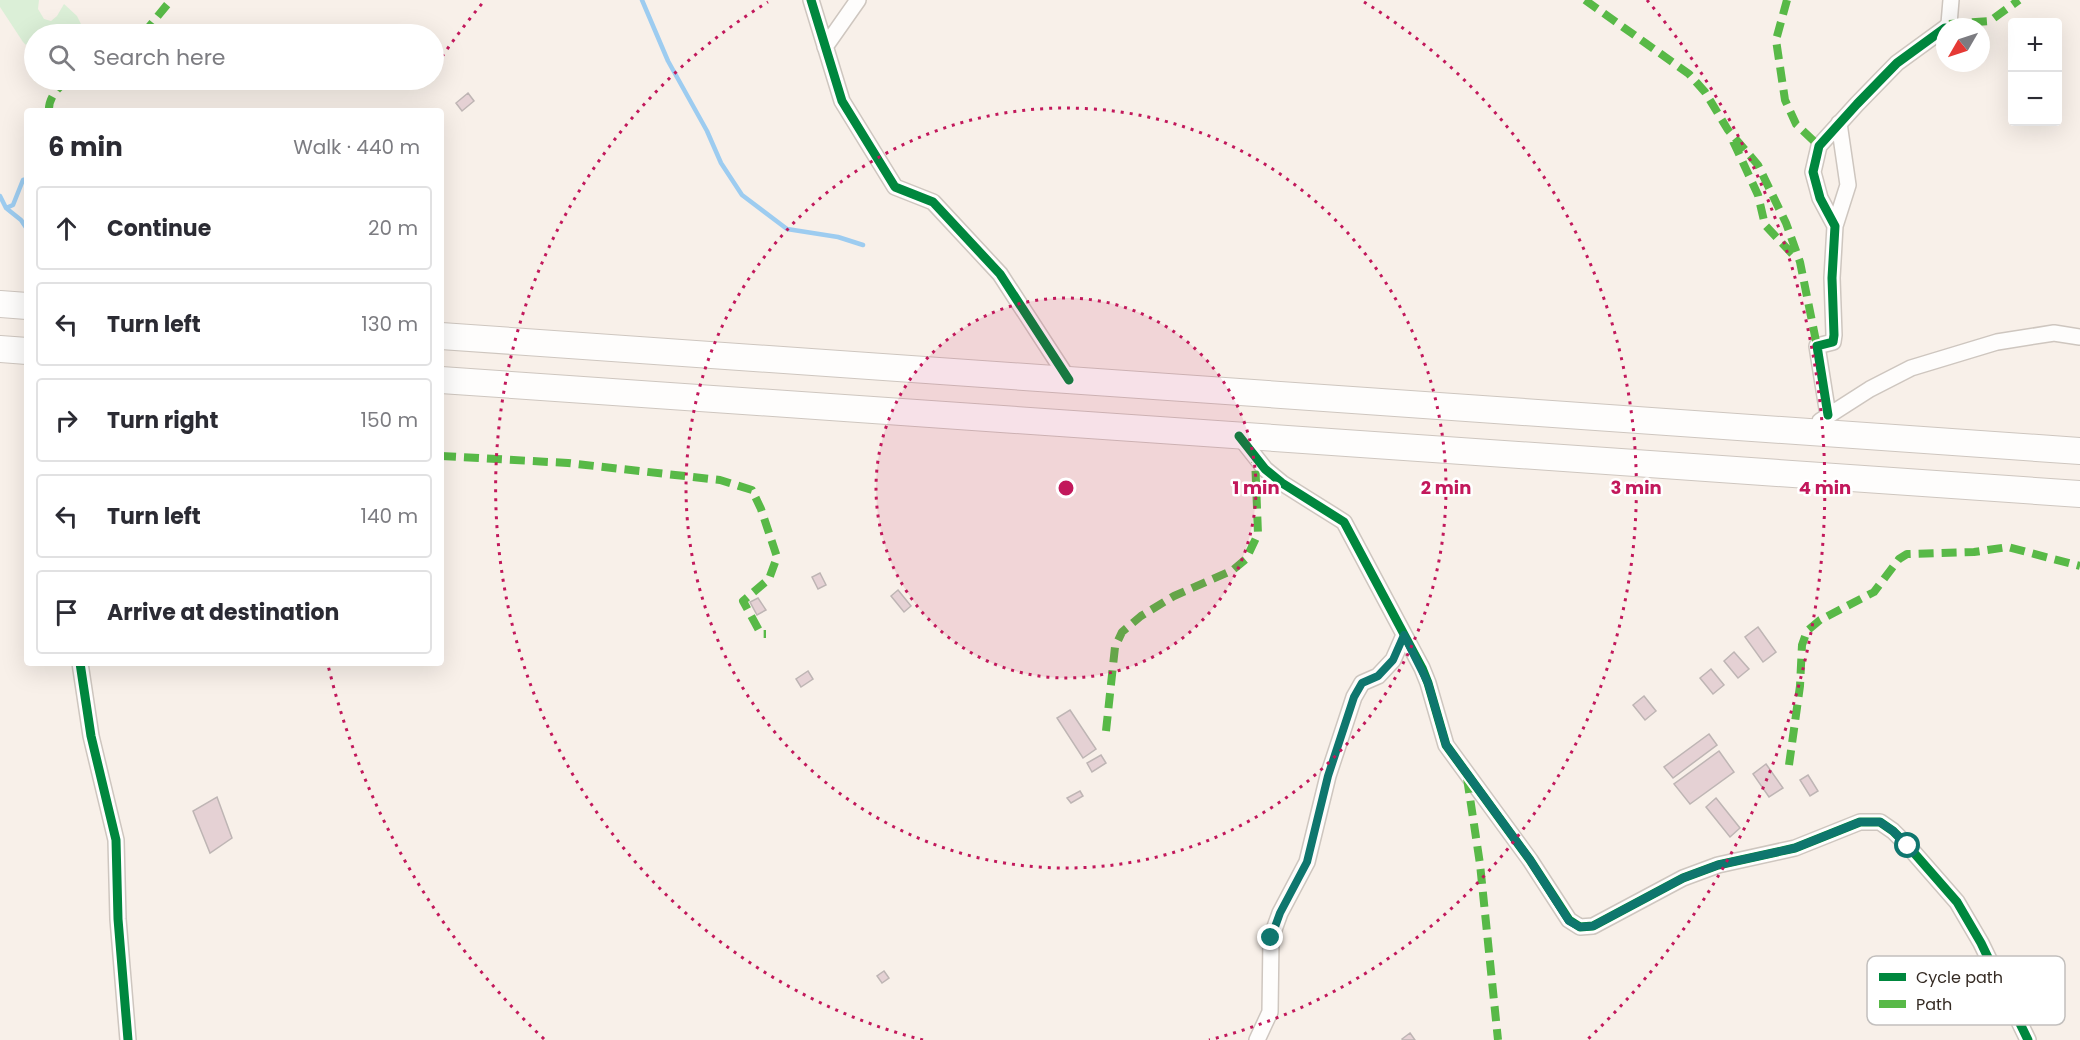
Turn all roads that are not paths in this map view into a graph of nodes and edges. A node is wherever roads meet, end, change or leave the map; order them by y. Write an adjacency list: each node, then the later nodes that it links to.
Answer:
1 (811, 0): 6 (street)
2 (858, 0): 6 (street)
3 (1951, 0): 4 (street)
4 (1950, 18)
5 (1936, 34): 7 (street)
6 (825, 47): 16 (street)
7 (1839, 123): 8 (street); 8 (street)
8 (1835, 226): 17 (street)
9 (0, 304): 10 (highway)
10 (24, 306)
11 (444, 336): 16 (highway)
12 (2080, 338): 17 (street)
13 (0, 349): 14 (highway)
14 (24, 351)
15 (444, 380): 19 (highway)
16 (1069, 380): 18 (highway)
17 (1828, 415): 18 (street)
18 (1803, 432): 20 (highway)
19 (1239, 436): 21 (highway); 22 (street)
20 (2080, 451)
21 (2080, 494)
22 (1404, 635): 24 (street); 27 (street)
23 (80, 666): 26 (street)
24 (1987, 956)
25 (2021, 1025): 28 (street)
26 (128, 1040)
27 (1257, 1040)
28 (2028, 1040)

